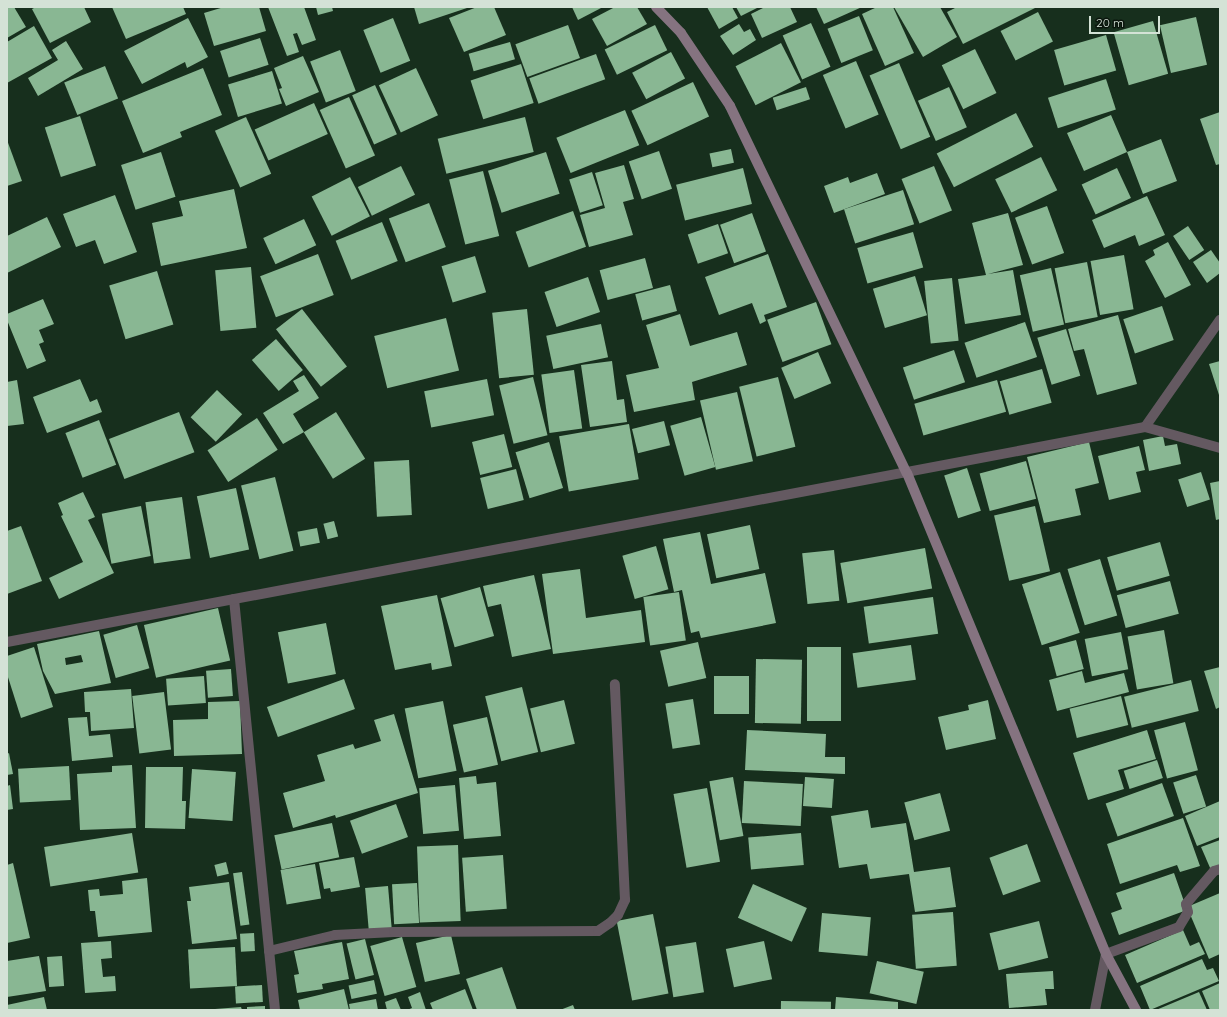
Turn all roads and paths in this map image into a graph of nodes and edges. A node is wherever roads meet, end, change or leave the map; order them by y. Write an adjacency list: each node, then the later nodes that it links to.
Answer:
1 (656, 7): 5 (street)
2 (1220, 320): 3 (street)
3 (1145, 427): 4 (street); 5 (street)
4 (1220, 448)
5 (907, 473): 6 (street); 11 (street)
6 (234, 599): 7 (street); 10 (street)
7 (7, 642)
8 (615, 684): 10 (street)
9 (1220, 869): 11 (street)
10 (269, 952): 12 (street)
11 (1106, 954): 13 (street); 14 (street)
12 (275, 1010)
13 (1095, 1010)
14 (1136, 1010)

